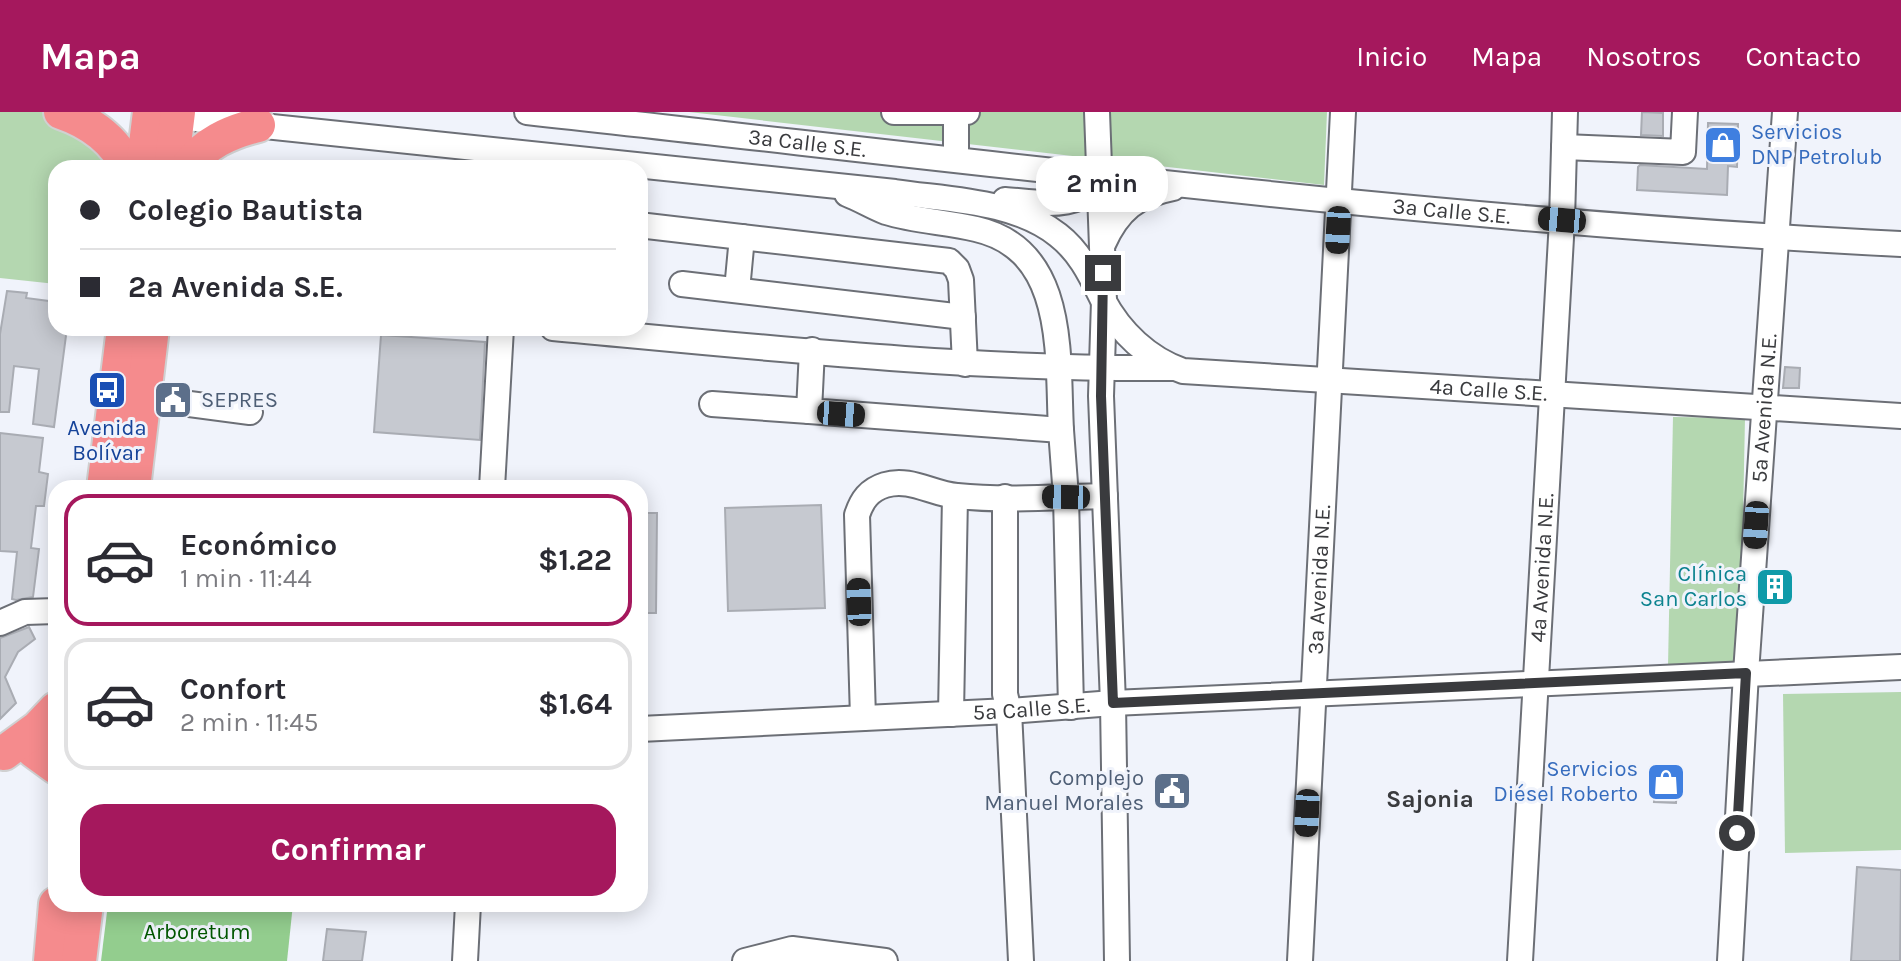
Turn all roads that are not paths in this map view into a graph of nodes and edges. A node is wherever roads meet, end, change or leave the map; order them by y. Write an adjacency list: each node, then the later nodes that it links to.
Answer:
1 (61, 112): 15 (highway)
2 (527, 112): 14 (street, 3a Calle S.E.)
3 (894, 112): 4 (street)
4 (956, 112): 5 (street); 14 (street)
5 (967, 112)
6 (1097, 112): 21 (street)
7 (1343, 112): 25 (street, 3a Avenida N.E.)
8 (1565, 112): 13 (street, 4a Avenida N.E.)
9 (1685, 112): 13 (street)
10 (1785, 112): 29 (street, 5a Avenida N.E.)
11 (156, 113): 12 (street, 3a Calle S.E.); 16 (highway); 17 (highway)
12 (258, 125): 18 (highway); 19 (street, 3a Calle S.E.)
13 (1564, 147): 26 (street, 4a Avenida N.E.)
14 (956, 159): 21 (street, 3a Calle S.E.)
15 (124, 160)
16 (145, 160)
17 (169, 160)
18 (193, 160)
19 (517, 160)
20 (648, 170): 22 (street, 3a Calle S.E.)
21 (1100, 175): 23 (street, 3a Calle S.E.); 24 (street); 31 (street)
22 (827, 184): 24 (street, 3a Calle S.E.); 42 (street)
23 (1199, 185): 25 (street, 3a Calle S.E.); 31 (street)
24 (895, 192): 34 (street, 3a Calle S.E.)
25 (1339, 200): 26 (street, 3a Calle S.E.); 45 (street, 3a Avenida N.E.)
26 (1562, 220): 29 (street, 3a Calle S.E.); 46 (street, 4a Avenida N.E.)
27 (648, 226): 28 (street)
28 (742, 237): 33 (street); 35 (street)
29 (1775, 239): 30 (street, 3a Calle S.E.); 49 (street, 5a Avenida N.E.)
30 (1901, 244)
31 (1102, 245): 34 (street)
32 (682, 284): 33 (street)
33 (737, 290): 35 (street)
34 (1104, 301): 43 (street, 4a Calle S.E.); 44 (street)
35 (963, 317): 41 (street)
36 (123, 336): 54 (highway)
37 (151, 336): 47 (highway)
38 (501, 336): 56 (street)
39 (647, 336): 40 (street)
40 (812, 350): 41 (street); 50 (street)
41 (965, 364): 42 (street)
42 (1058, 367): 44 (street); 53 (street)
43 (1176, 368): 44 (street); 45 (street, 4a Calle S.E.)
44 (1102, 369): 58 (street)
45 (1330, 380): 46 (street, 4a Calle S.E.); 66 (street, 3a Avenida N.E.)
46 (1550, 394): 49 (street, 4a Calle S.E.); 65 (street, 4a Avenida N.E.)
47 (144, 398): 51 (street); 55 (highway)
48 (712, 404): 50 (street)
49 (1764, 407): 52 (street, 4a Calle S.E.); 64 (street, 5a Avenida N.E.)
50 (809, 411): 53 (street)
51 (250, 412)
52 (1901, 416)
53 (1061, 430): 60 (street)
54 (105, 480)
55 (134, 480)
56 (492, 480)
57 (955, 496): 59 (street); 70 (street); 72 (street)
58 (1105, 496): 60 (street); 67 (street)
59 (1005, 497): 60 (street); 69 (street)
60 (1066, 497): 68 (street)
61 (48, 611): 62 (street)
62 (0, 623)
63 (1901, 667): 64 (street, 5a Calle S.E.)
64 (1746, 673): 65 (street, 5a Calle S.E.); 87 (street, 5a Avenida N.E.)
65 (1535, 685): 66 (street, 5a Calle S.E.); 86 (street, 4a Avenida N.E.)
66 (1312, 695): 67 (street, 5a Calle S.E.); 85 (street, 3a Avenida N.E.)
67 (1113, 703): 68 (street, 5a Calle S.E.); 84 (street)
68 (1071, 707): 69 (street, 5a Calle S.E.)
69 (1009, 711): 70 (street, 5a Calle S.E.); 78 (street)
70 (951, 714): 72 (street, 5a Calle S.E.)
71 (48, 717): 74 (highway)
72 (863, 718): 73 (street, 5a Calle S.E.)
73 (648, 729)
74 (30, 755)
75 (55, 912): 79 (highway)
76 (85, 912): 80 (highway)
77 (468, 912): 81 (street)
78 (1016, 954)
79 (51, 961)
80 (79, 961)
81 (465, 961)
82 (745, 961): 83 (street)
83 (885, 961)
84 (1117, 961)
85 (1300, 961)
86 (1520, 961)
87 (1730, 961)

